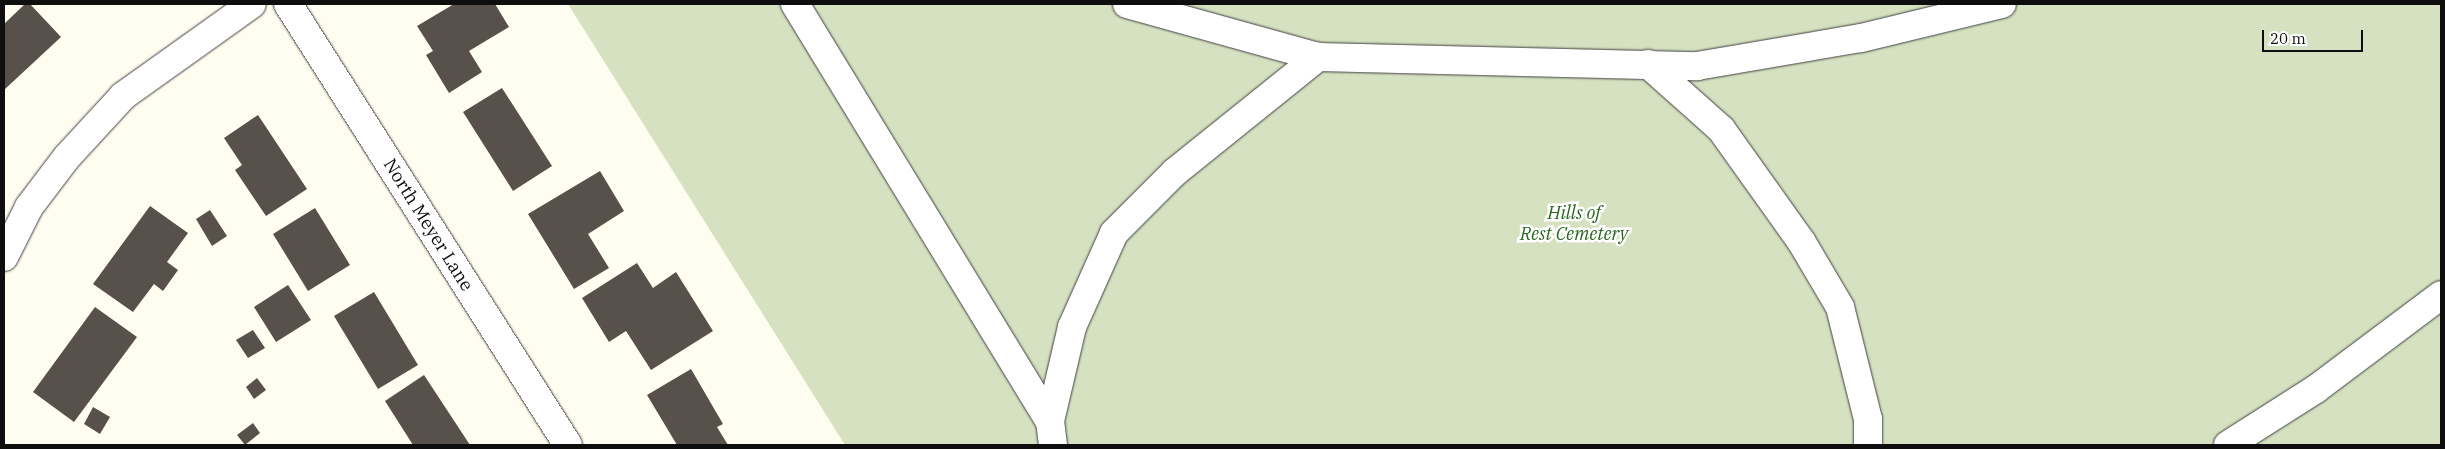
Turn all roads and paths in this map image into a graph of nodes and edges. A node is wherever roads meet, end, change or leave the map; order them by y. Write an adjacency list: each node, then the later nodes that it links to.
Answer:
1 (252, 4): 8 (street)
2 (288, 4): 11 (street, North Meyer Lane)
3 (795, 4): 10 (street)
4 (1127, 4): 6 (street)
5 (2002, 4): 7 (street)
6 (1318, 57): 7 (street); 10 (street)
7 (1648, 64): 12 (street)
8 (4, 257)
9 (2441, 295): 13 (street)
10 (1051, 433)
11 (568, 445)
12 (1868, 445)
13 (2228, 445)

